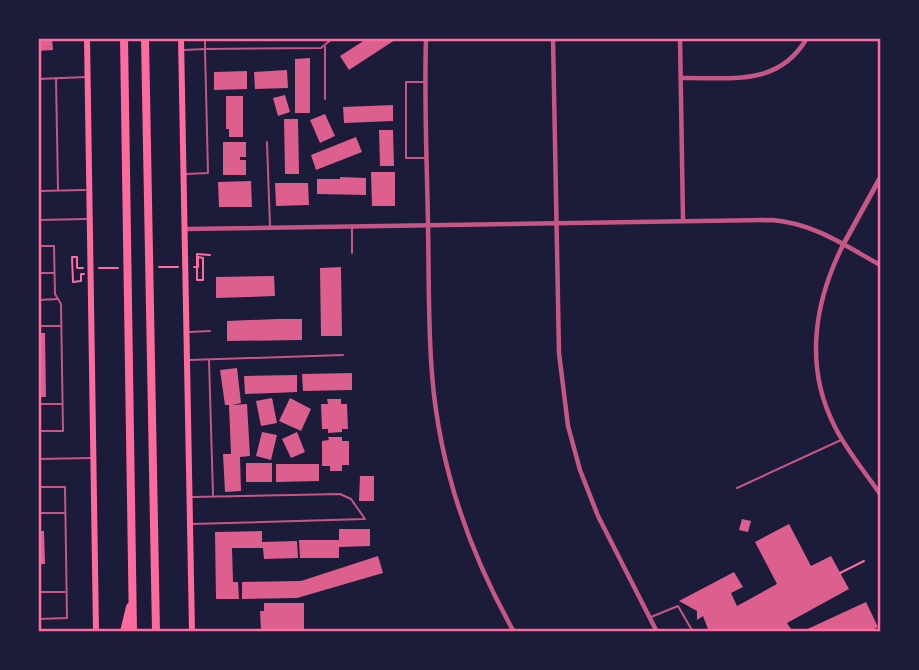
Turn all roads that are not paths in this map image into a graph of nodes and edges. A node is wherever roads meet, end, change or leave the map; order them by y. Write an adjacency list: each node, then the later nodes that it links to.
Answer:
1 (87, 38): 14 (main road)
2 (124, 38): 66 (highway)
3 (145, 38): 72 (highway)
4 (181, 38): 13 (main road)
5 (205, 38): 12 (lane)
6 (333, 38): 11 (lane)
7 (426, 38): 18 (street)
8 (553, 38): 30 (street)
9 (680, 38): 16 (street)
10 (807, 38): 16 (street)
11 (326, 45): 12 (lane); 19 (lane)
12 (205, 49): 13 (lane); 22 (lane)
13 (181, 50): 22 (main road)
14 (87, 77): 15 (lane); 25 (main road)
15 (56, 78): 17 (lane); 24 (lane)
16 (681, 78): 29 (street)
17 (38, 79)
18 (426, 82): 21 (street); 21 (lane)
19 (325, 99)
20 (267, 142): 33 (lane)
21 (427, 158): 31 (street)
22 (184, 174): 34 (main road)
23 (880, 178): 35 (street)
24 (58, 190): 25 (lane); 26 (lane)
25 (90, 190): 27 (main road)
26 (38, 191)
27 (90, 219): 28 (lane); 54 (main road)
28 (38, 220)
29 (683, 220): 30 (street); 35 (street)
30 (556, 223): 31 (street); 67 (street)
31 (428, 225): 32 (street); 74 (street)
32 (352, 226): 33 (street); 37 (lane)
33 (270, 228): 34 (street)
34 (185, 229): 46 (main road)
35 (844, 245): 38 (street); 53 (street)
36 (38, 246): 39 (lane)
37 (352, 253)
38 (880, 265)
39 (55, 273): 40 (lane); 41 (lane)
40 (38, 274)
41 (58, 299): 42 (lane); 44 (lane)
42 (38, 300)
43 (38, 326): 44 (lane)
44 (61, 326): 51 (lane)
45 (210, 331): 46 (lane)
46 (188, 332): 49 (main road)
47 (343, 355): 48 (lane)
48 (209, 359): 49 (lane); 60 (lane)
49 (188, 360): 59 (main road)
50 (38, 404): 51 (lane)
51 (63, 404): 52 (lane)
52 (38, 431)
53 (842, 440): 57 (lane); 58 (street)
54 (93, 458): 55 (lane); 69 (main road)
55 (38, 459)
56 (38, 487): 62 (lane)
57 (737, 488)
58 (880, 494)
59 (190, 497): 60 (lane); 63 (main road)
60 (213, 497): 63 (lane)
61 (38, 513): 62 (lane)
62 (65, 513): 65 (lane)
63 (190, 524): 73 (main road)
64 (38, 592): 65 (lane)
65 (66, 592): 68 (lane)
66 (133, 597): 70 (highway); 71 (highway)
67 (651, 617): 75 (street); 76 (lane)
68 (38, 619)
69 (96, 632)
70 (124, 632)
71 (133, 632)
72 (156, 632)
73 (192, 632)
74 (514, 632)
75 (657, 632)
76 (693, 632)

